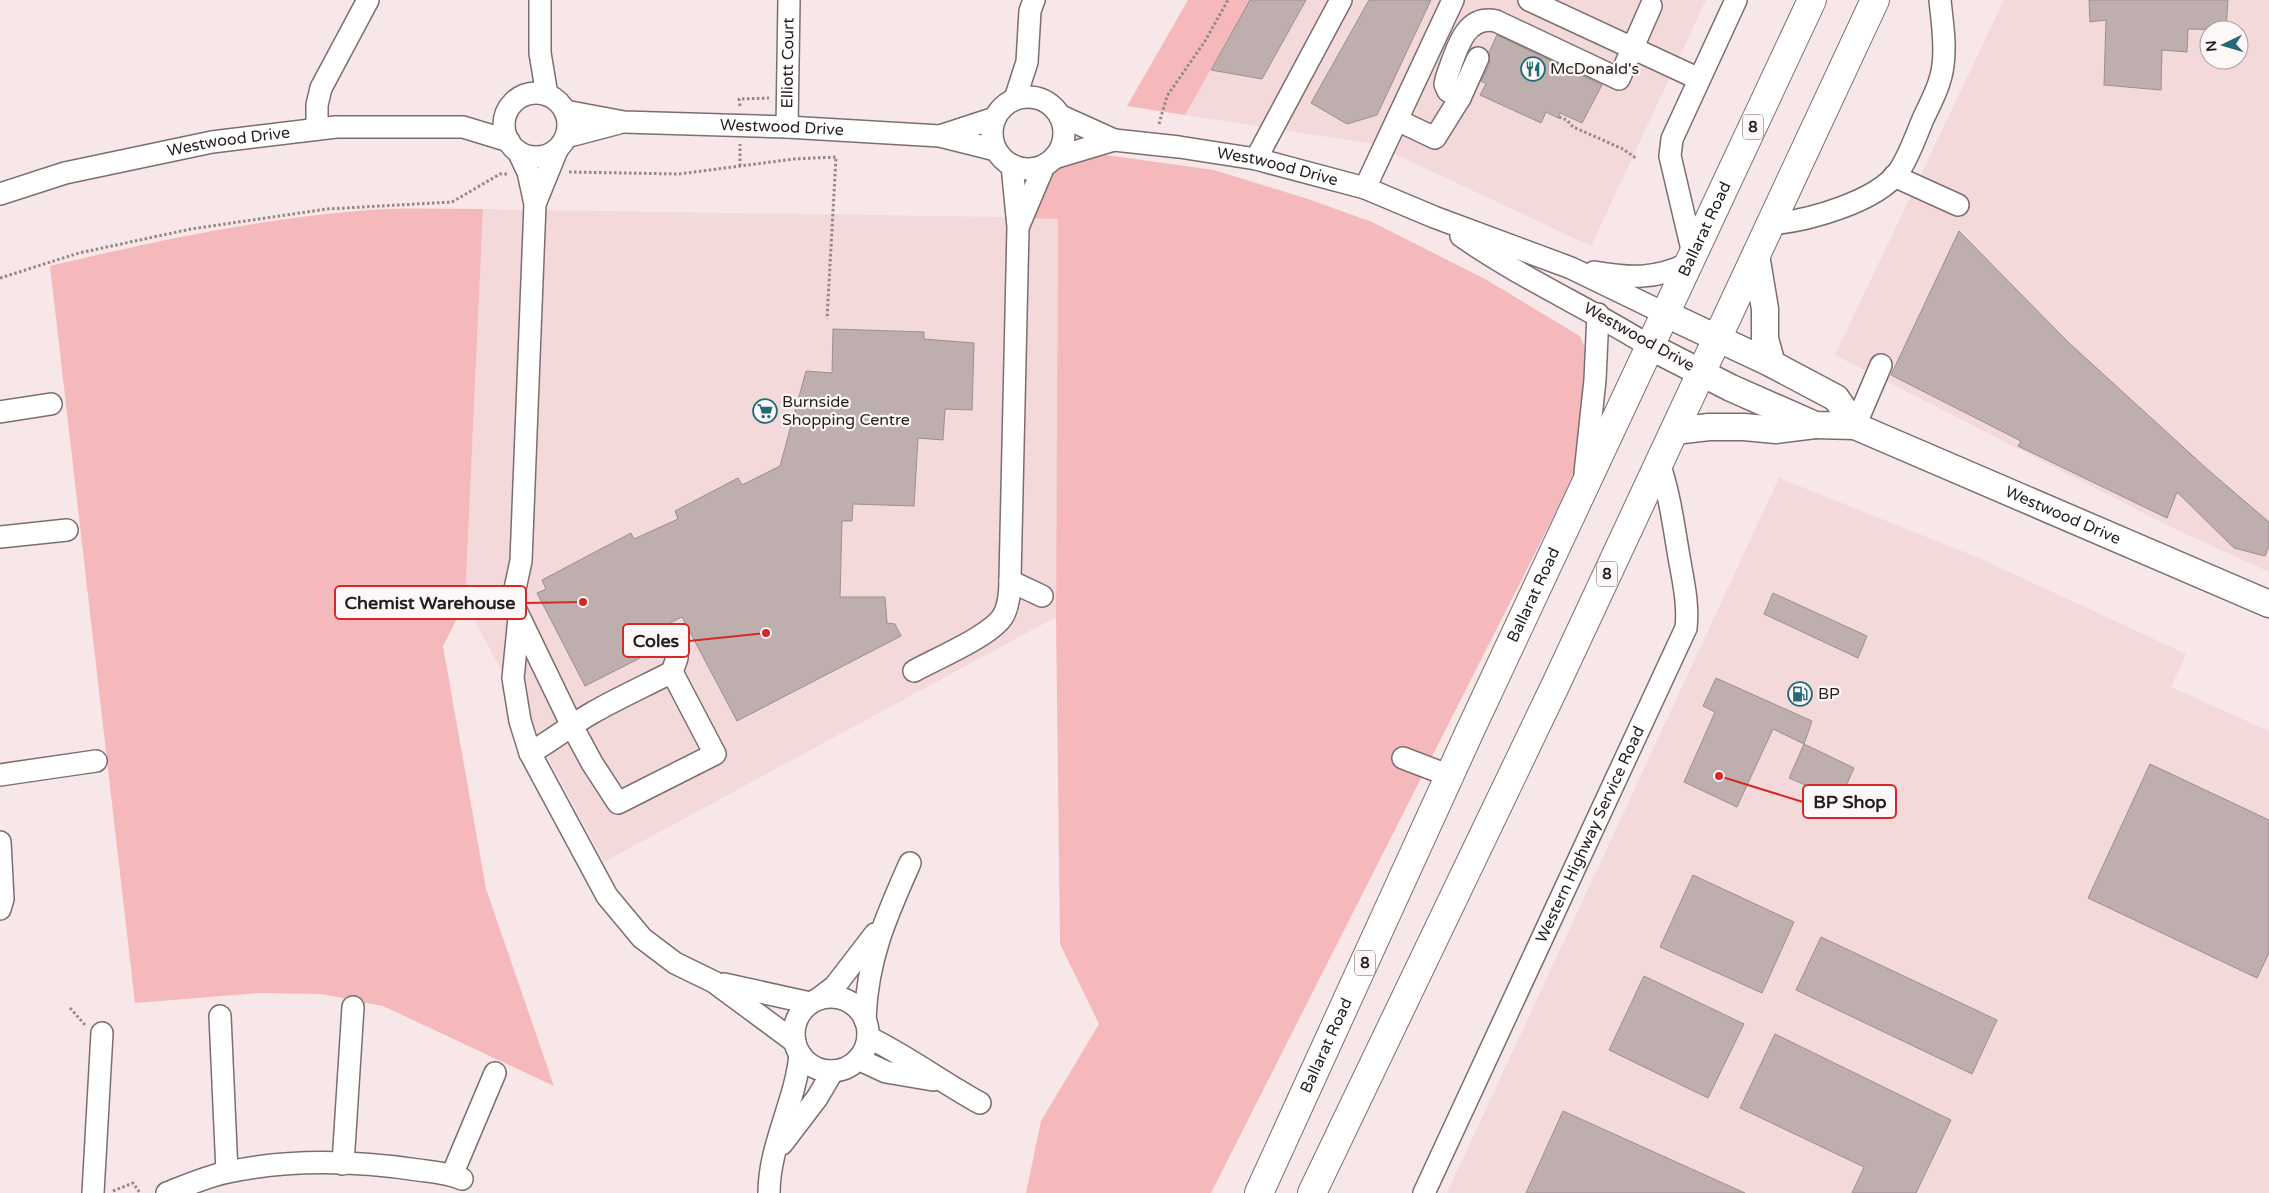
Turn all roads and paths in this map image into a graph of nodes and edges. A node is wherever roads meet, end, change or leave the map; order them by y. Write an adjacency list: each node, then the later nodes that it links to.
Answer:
1 (368, 0): 31 (street)
2 (540, 0): 18 (street)
3 (789, 0): 30 (street, Elliott Court)
4 (1034, 0): 16 (street)
5 (1228, 0): 35 (path)
6 (1341, 0): 38 (street)
7 (1453, 0): 27 (street)
8 (1529, 0): 14 (street)
9 (1736, 0): 17 (street)
10 (1812, 0): 51 (highway, Ballarat Road / 8)
11 (1875, 0): 48 (highway, 8)
12 (1940, 0): 43 (street)
13 (1651, 6): 14 (street)
14 (1634, 48): 17 (street); 20 (street)
15 (1478, 58): 20 (street)
16 (1027, 62): 19 (street); 21 (street)
17 (1699, 79): 51 (street)
18 (537, 95): 22 (street); 23 (street)
19 (1039, 98): 21 (street); 24 (street)
20 (1460, 98): 27 (street)
21 (1015, 99): 26 (street)
22 (509, 109): 29 (street, Westwood Drive); 36 (street)
23 (565, 111): 28 (street, Westwood Drive); 34 (street)
24 (1061, 116): 33 (street, Westwood Drive); 40 (street)
25 (1559, 117): 39 (path)
26 (995, 118): 32 (street, Westwood Drive); 37 (street)
27 (1397, 120): 44 (street)
28 (624, 122): 30 (street, Westwood Drive); 34 (street, Westwood Drive)
29 (464, 127): 31 (street, Westwood Drive); 36 (street, Westwood Drive)
30 (787, 127): 32 (street, Westwood Drive)
31 (317, 130): 45 (street, Westwood Drive)
32 (940, 136): 37 (street, Westwood Drive)
33 (1114, 140): 35 (street, Westwood Drive); 40 (street, Westwood Drive)
34 (562, 144): 36 (street); 42 (street)
35 (1154, 144): 38 (street, Westwood Drive)
36 (514, 147): 42 (street)
37 (996, 150): 41 (street)
38 (1256, 159): 44 (street, Westwood Drive)
39 (1637, 159)
40 (1049, 162): 41 (street); 49 (street)
41 (1012, 166): 49 (street)
42 (538, 172): 53 (path); 56 (path); 74 (street)
43 (1894, 176): 46 (street); 48 (street)
44 (1365, 188): 47 (street, Westwood Drive)
45 (0, 194)
46 (1958, 205)
47 (1434, 217): 52 (street, Westwood Drive); 54 (street, Westwood Drive)
48 (1770, 224): 50 (highway, 8)
49 (1018, 228): 71 (street)
50 (1756, 255): 57 (highway, 8); 59 (main road)
51 (1691, 259): 52 (street); 55 (highway, Ballarat Road / 8)
52 (1571, 268): 55 (street, Westwood Drive)
53 (0, 278)
54 (1598, 314): 58 (street, Westwood Drive); 68 (street)
55 (1666, 314): 57 (main road, Westwood Drive); 58 (highway, Ballarat Road / 8)
56 (827, 319)
57 (1718, 338): 59 (main road, Westwood Drive); 61 (highway, 8)
58 (1652, 347): 61 (main road, Westwood Drive); 68 (highway, Ballarat Road / 8)
59 (1772, 364): 65 (main road, Westwood Drive)
60 (1881, 365): 65 (street)
61 (1701, 371): 64 (main road, Westwood Drive); 66 (highway, 8)
62 (51, 404): 63 (street)
63 (0, 412)
64 (1815, 424): 65 (main road, Westwood Drive); 66 (main road)
65 (1855, 426): 73 (main road, Westwood Drive)
66 (1674, 431): 67 (highway, 8)
67 (1659, 463): 110 (highway, 8); 111 (street, Western Highway Service Road)
68 (1584, 490): 83 (highway, Ballarat Road / 8)
69 (67, 530): 70 (street)
70 (0, 537)
71 (1010, 581): 72 (street); 76 (street)
72 (1042, 596)
73 (2269, 604)
74 (519, 618): 78 (street); 79 (street)
75 (677, 643): 77 (street)
76 (914, 671)
77 (672, 672): 78 (street); 78 (street)
78 (572, 726): 79 (street)
79 (530, 753): 88 (street)
80 (1403, 758): 83 (street)
81 (96, 761): 82 (street)
82 (0, 775)
83 (1450, 776): 109 (highway, Ballarat Road / 8)
84 (0, 842): 86 (street)
85 (910, 863): 87 (street)
86 (0, 909)
87 (882, 925): 89 (street); 92 (street)
88 (714, 982): 89 (street); 94 (street)
89 (814, 1001): 92 (street); 94 (street)
90 (353, 1007): 101 (street)
91 (220, 1016): 102 (street)
92 (867, 1028): 95 (street); 98 (street)
93 (102, 1033): 104 (street)
94 (797, 1048): 96 (street); 100 (street)
95 (858, 1059): 96 (street); 98 (street)
96 (833, 1071): 100 (street)
97 (495, 1073): 101 (street)
98 (941, 1082): 99 (street)
99 (980, 1103)
100 (773, 1157): 108 (street)
101 (343, 1164): 102 (street)
102 (227, 1172): 103 (street)
103 (191, 1189): 107 (street)
104 (93, 1193)
105 (109, 1193): 106 (path)
106 (140, 1193)
107 (167, 1193)
108 (769, 1193)
109 (1259, 1193)
110 (1312, 1193)
111 (1424, 1193)

